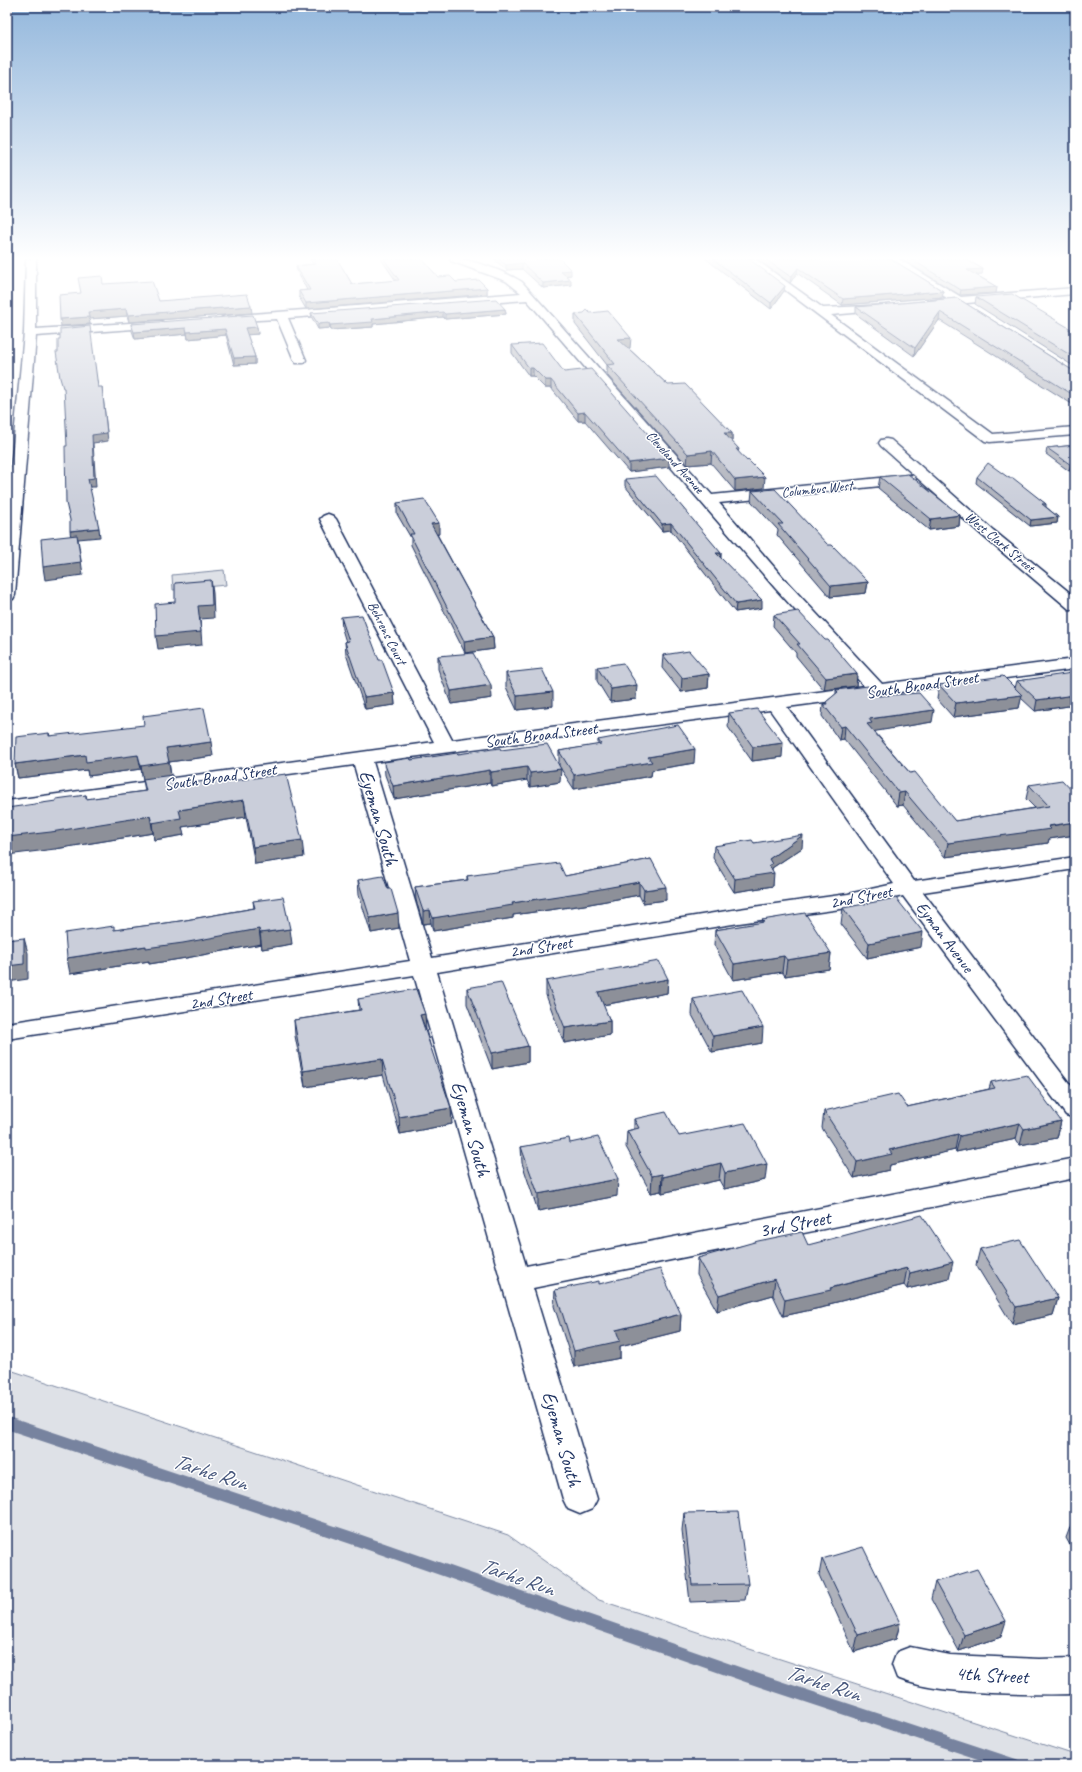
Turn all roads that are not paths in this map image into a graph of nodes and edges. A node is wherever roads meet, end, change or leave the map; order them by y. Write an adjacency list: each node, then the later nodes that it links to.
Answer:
1 (29, 342): 9 (street)
2 (292, 342): 5 (street)
3 (568, 342): 10 (street, Cleveland Avenue)
4 (861, 342): 6 (street)
5 (300, 360)
6 (1075, 431)
7 (886, 443): 8 (street, West Clark Street)
8 (926, 478): 10 (street, Columbus West); 13 (street, West Clark Street)
9 (12, 488): 12 (street)
10 (708, 500): 15 (street, Cleveland Avenue)
11 (328, 519): 17 (street, Behrens Court)
12 (7, 595)
13 (1075, 605)
14 (1075, 664): 15 (street, South Broad Street)
15 (878, 691): 16 (street, South Broad Street)
16 (775, 704): 17 (street, South Broad Street); 21 (street, Eyman Avenue)
17 (446, 747): 18 (street, South Broad Street)
18 (362, 758): 19 (street, South Broad Street); 22 (street, Eyeman South)
19 (7, 807)
20 (1075, 863): 21 (street, 2nd Street)
21 (908, 888): 22 (street, 2nd Street); 24 (street, Eyman Avenue)
22 (423, 966): 23 (street, 2nd Street); 26 (street, Eyeman South)
23 (7, 1030)
24 (1075, 1109)
25 (1075, 1168): 26 (street, 3rd Street)
26 (515, 1280): 27 (street, Eyeman South)
27 (580, 1499)
28 (910, 1665): 29 (street, 4th Street)
29 (1075, 1676)

